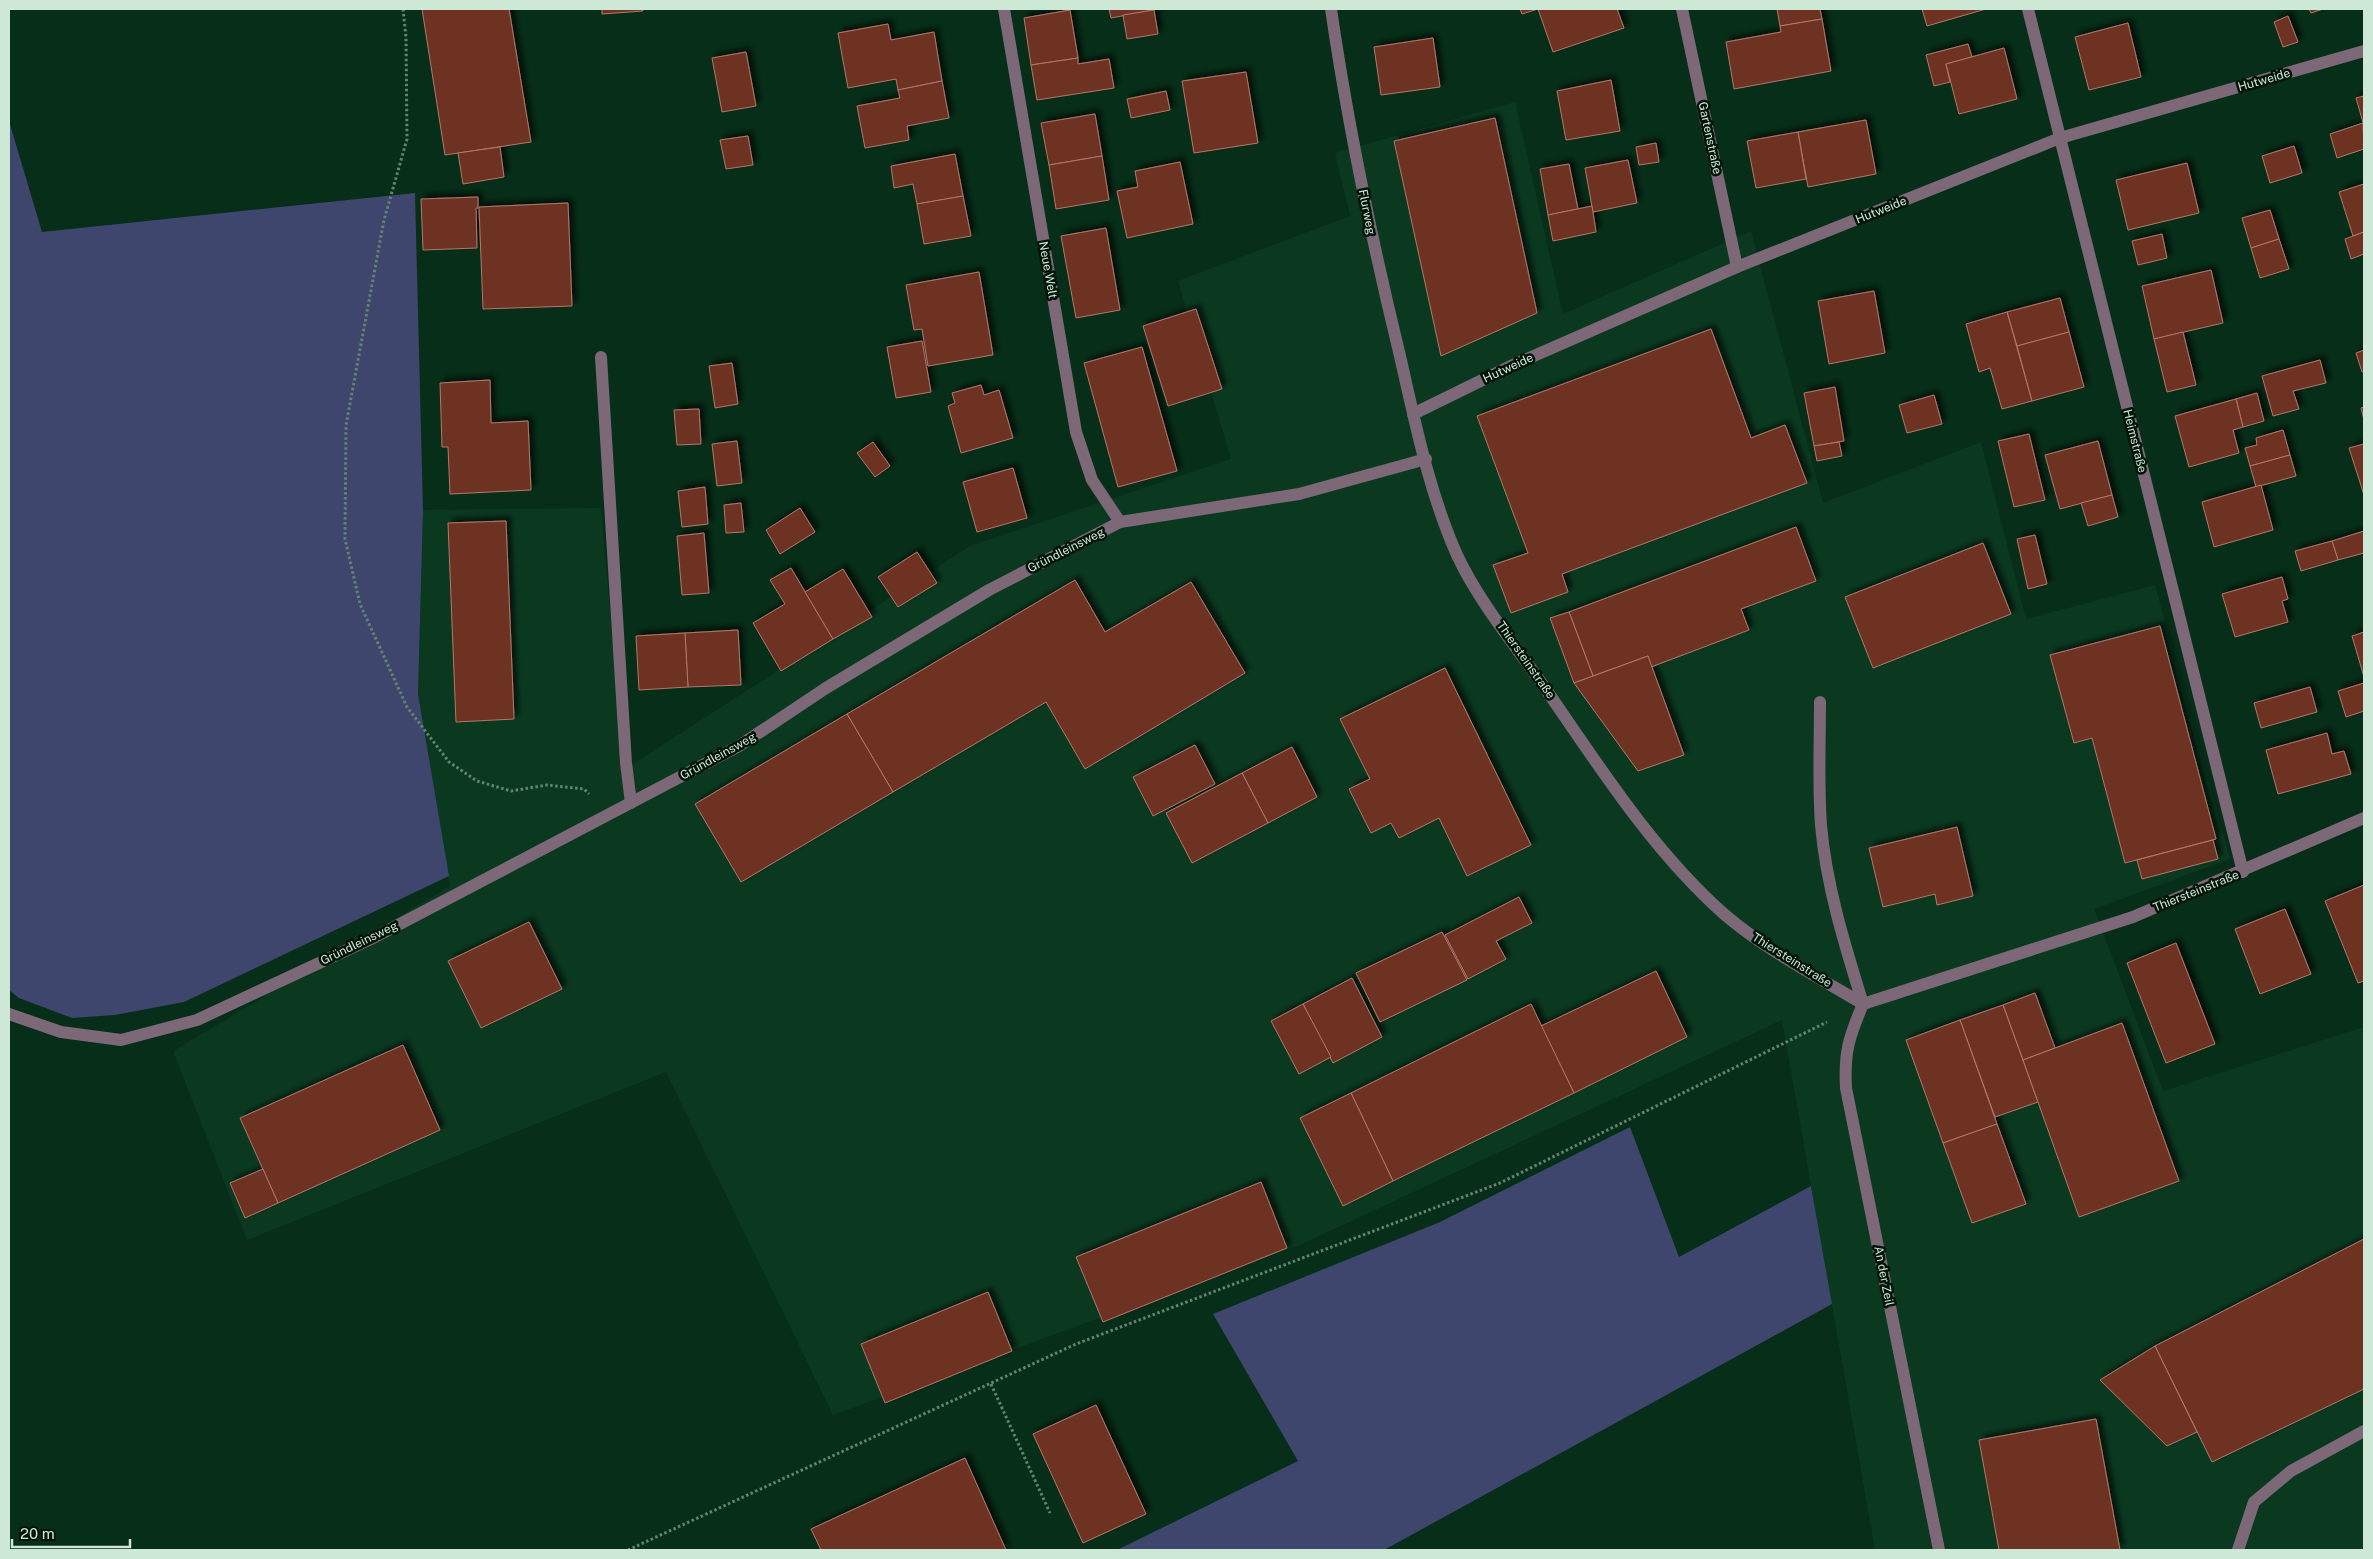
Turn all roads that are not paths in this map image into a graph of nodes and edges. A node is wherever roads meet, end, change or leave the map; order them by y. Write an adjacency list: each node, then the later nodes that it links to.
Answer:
1 (1004, 9): 11 (street, Neue Welt)
2 (1330, 9): 9 (street, Flurweg)
3 (1682, 9): 7 (street, Gartenstraße)
4 (2028, 9): 6 (street, Heimstraße)
5 (2364, 51): 6 (street, Hutweide)
6 (2060, 138): 7 (street, Hutweide); 15 (street, Heimstraße)
7 (1737, 267): 9 (street, Hutweide)
8 (601, 357): 13 (street)
9 (1413, 414): 10 (street, Thiersteinstraße)
10 (1426, 460): 11 (street, Gründleinsweg); 16 (street, Thiersteinstraße)
11 (1120, 522): 13 (street, Gründleinsweg)
12 (1820, 702): 16 (street)
13 (631, 803): 17 (street, Gründleinsweg)
14 (2364, 818): 15 (street, Thiersteinstraße)
15 (2243, 872): 16 (street, Thiersteinstraße)
16 (1863, 1004): 19 (street, An der Zeil)
17 (9, 1014)
18 (2364, 1431): 20 (street)
19 (1939, 1550)
20 (2238, 1550)

